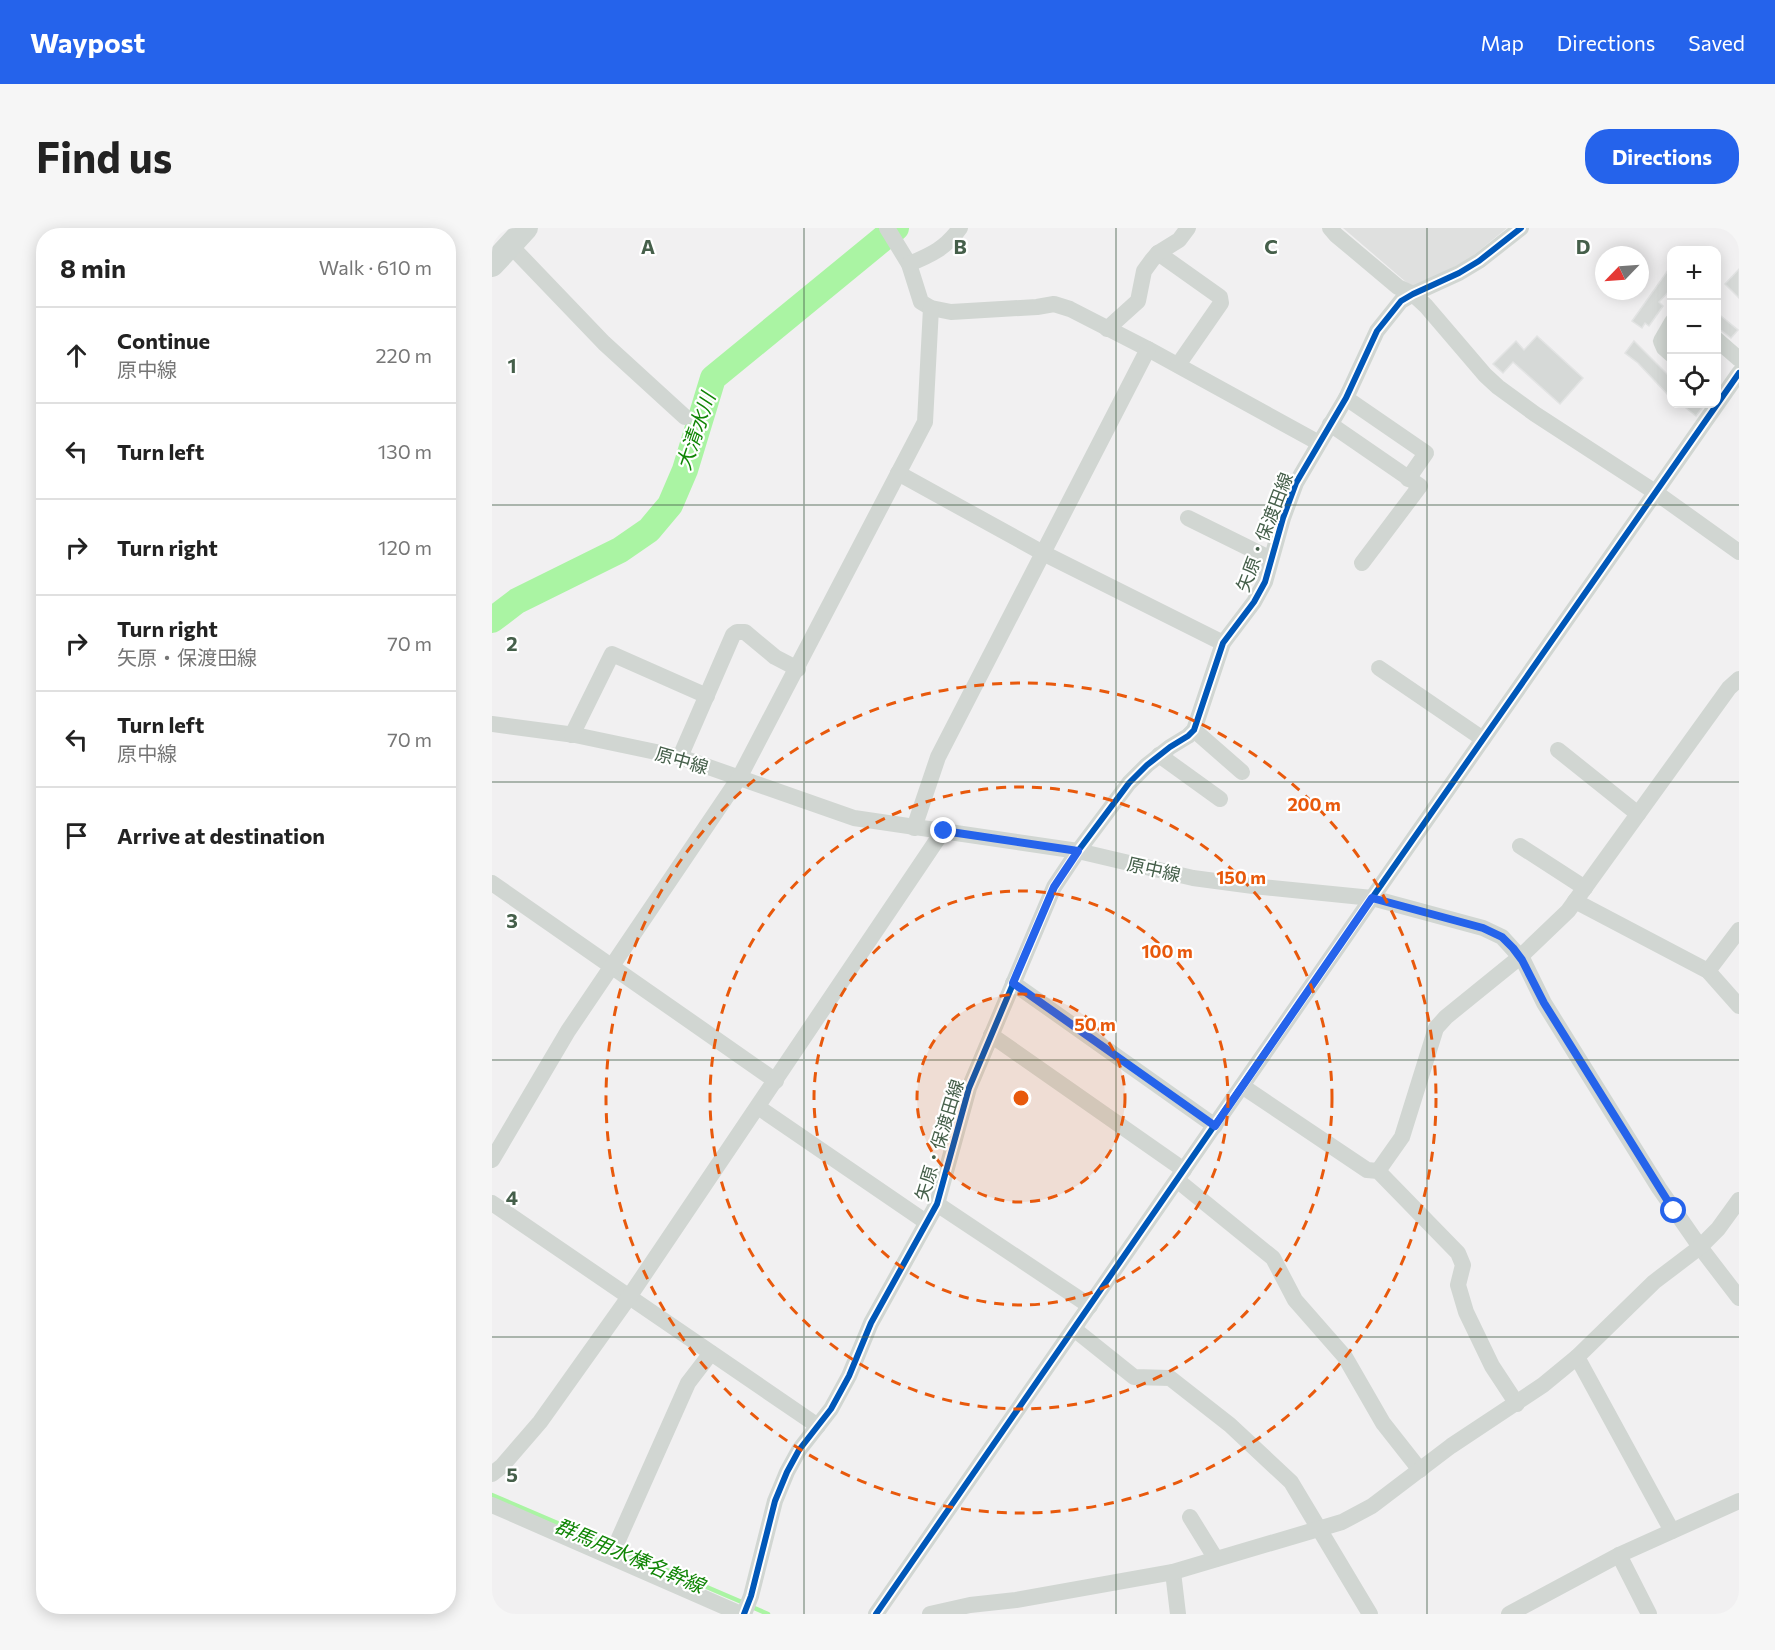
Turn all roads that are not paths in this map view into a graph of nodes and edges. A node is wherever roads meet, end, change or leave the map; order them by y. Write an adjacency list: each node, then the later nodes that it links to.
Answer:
1 (960, 228): 8 (street)
2 (1188, 228): 7 (street)
3 (1330, 228): 10 (street)
4 (1521, 228): 10 (street, 矢原・保渡田線)
5 (891, 233): 8 (street)
6 (518, 237): 9 (main road); 23 (street)
7 (1158, 253): 12 (street); 18 (street)
8 (909, 264): 11 (street)
9 (492, 265)
10 (1413, 294): 21 (street, 矢原・保渡田線); 28 (street)
11 (931, 309): 12 (street); 26 (street)
12 (1107, 329): 15 (street)
13 (1667, 330): 16 (street)
14 (1721, 343): 17 (street)
15 (1148, 349): 18 (street); 31 (street)
16 (1667, 351)
17 (1739, 359)
18 (1178, 365): 25 (street)
19 (1739, 373): 20 (street)
20 (1721, 393)
21 (1346, 398): 24 (street, 矢原・保渡田線); 27 (street)
22 (1710, 408): 28 (street)
23 (685, 417)
24 (1330, 424): 25 (street, 矢原・保渡田線); 27 (street)
25 (1319, 443): 32 (street, 矢原・保渡田線)
26 (898, 473): 31 (street); 36 (street)
27 (1408, 478): 33 (street)
28 (1655, 492): 30 (street); 42 (street)
29 (1188, 518): 32 (street)
30 (1739, 552)
31 (1042, 553): 34 (street); 50 (street)
32 (1271, 559): 34 (street, 矢原・保渡田線)
33 (1362, 563)
34 (1223, 644): 40 (street, 矢原・保渡田線)
35 (1379, 668): 42 (street)
36 (798, 669): 38 (street); 47 (street)
37 (1739, 679): 49 (street)
38 (707, 696): 41 (street); 45 (street)
39 (492, 724): 41 (street, 原中線)
40 (1194, 730): 44 (street, 矢原・保渡田線); 46 (street)
41 (572, 735): 45 (street, 原中線)
42 (1483, 739): 56 (street)
43 (1557, 750): 49 (street)
44 (1159, 755): 48 (street); 53 (street, 矢原・保渡田線)
45 (680, 757): 47 (street, 原中線)
46 (1242, 772)
47 (739, 778): 50 (street, 原中線); 59 (street)
48 (1220, 799)
49 (1638, 813): 55 (street)
50 (914, 828): 51 (street, 原中線)
51 (944, 831): 53 (street, 原中線); 64 (street)
52 (1520, 846): 55 (street)
53 (1078, 851): 56 (street, 原中線); 61 (street, 矢原・保渡田線)
54 (492, 883): 59 (street)
55 (1580, 894): 58 (street); 60 (street)
56 (1372, 898): 58 (street, 原中線); 65 (street)
57 (1739, 930): 60 (street)
58 (1520, 957): 69 (street); 75 (street, 原中線)
59 (612, 966): 64 (street); 68 (street)
60 (1708, 971): 62 (street)
61 (1013, 983): 63 (street, 矢原・保渡田線); 67 (street)
62 (1739, 1006)
63 (991, 1035): 70 (street); 73 (street, 矢原・保渡田線)
64 (776, 1081): 66 (street)
65 (1242, 1086): 67 (street); 69 (street)
66 (758, 1107): 74 (street); 76 (street)
67 (1215, 1126): 70 (street)
68 (492, 1160)
69 (1378, 1171): 82 (street)
70 (1181, 1175): 78 (street); 84 (street)
71 (1739, 1200): 75 (street)
72 (492, 1203): 76 (street)
73 (937, 1204): 74 (street, 矢原・保渡田線); 78 (street)
74 (926, 1222): 83 (street, 矢原・保渡田線)
75 (1700, 1247): 77 (street, 原中線); 81 (street)
76 (629, 1297): 80 (street); 85 (street)
77 (1739, 1298)
78 (1090, 1306): 79 (street)
79 (1074, 1329): 89 (street); 98 (street)
80 (711, 1353): 83 (street); 92 (street)
81 (1577, 1357): 82 (street); 90 (street)
82 (1517, 1404): 84 (street)
83 (818, 1426): 96 (street, 矢原・保渡田線)
84 (1420, 1470): 89 (street)
85 (492, 1474)
86 (1739, 1501): 90 (street)
87 (492, 1505): 92 (street)
88 (1190, 1517): 93 (street)
89 (1320, 1529): 93 (street); 100 (street)
90 (1671, 1531): 91 (street)
91 (1619, 1555): 101 (street); 102 (street)
92 (610, 1556): 96 (street)
93 (1215, 1559): 94 (street)
94 (1173, 1572): 95 (street); 97 (street)
95 (1020, 1607): 99 (street)
96 (745, 1608)
97 (1175, 1611)
98 (876, 1614)
99 (930, 1614)
100 (1370, 1614)
101 (1509, 1614)
102 (1649, 1614)

